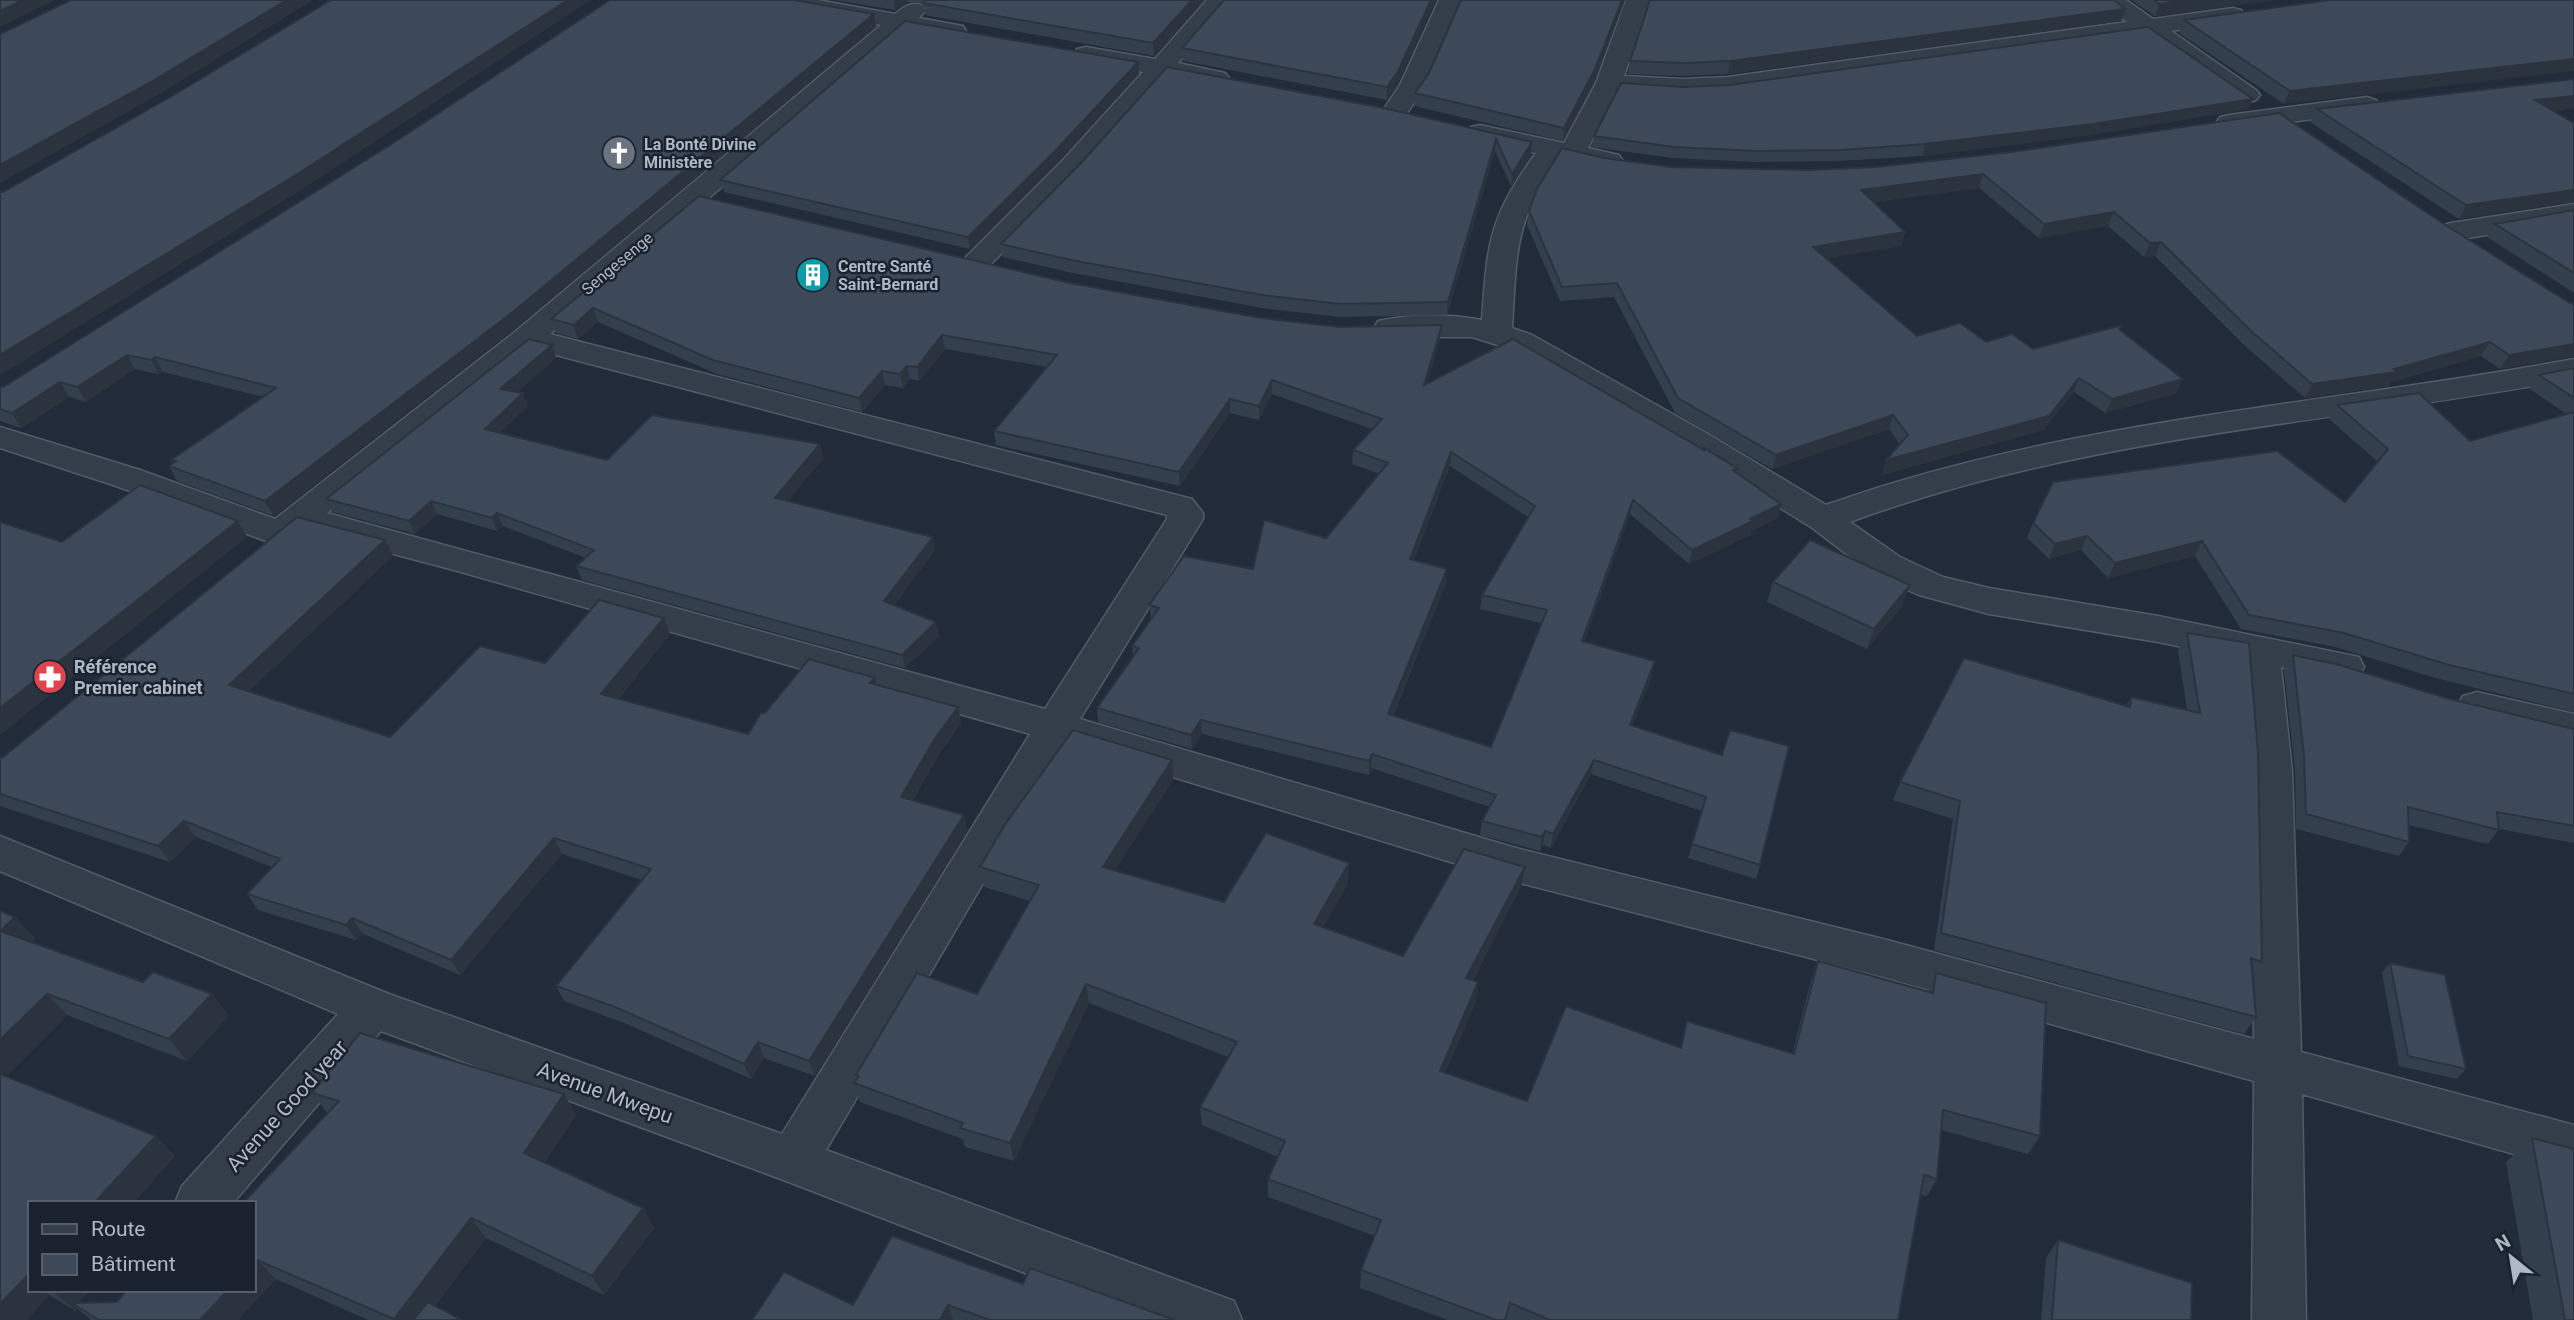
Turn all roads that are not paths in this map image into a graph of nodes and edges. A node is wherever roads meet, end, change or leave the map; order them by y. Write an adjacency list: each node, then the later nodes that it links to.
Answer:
1 (777, 0): 8 (street)
2 (926, 0): 8 (street, Sengesenge)
3 (1220, 0): 12 (street)
4 (1451, 0): 17 (street)
5 (1638, 0): 14 (street)
6 (2110, 0): 9 (street)
7 (2255, 12): 9 (street)
8 (900, 21): 10 (street); 25 (street, Sengesenge)
9 (2149, 27): 14 (street); 18 (street)
10 (983, 36)
11 (1065, 51): 12 (street)
12 (1162, 68): 13 (street); 29 (street)
13 (1244, 83)
14 (1609, 83): 23 (street)
15 (2385, 103): 18 (street)
16 (1367, 107): 17 (street)
17 (1394, 113): 19 (street)
18 (2276, 116): 20 (street); 22 (street)
19 (1421, 119)
20 (2199, 127)
21 (1460, 129): 23 (street)
22 (2309, 137)
23 (1561, 152): 24 (street); 31 (street)
24 (1628, 164)
25 (697, 196): 26 (street); 32 (street, Sengesenge)
26 (734, 207)
27 (2574, 212): 28 (street)
28 (2484, 253)
29 (1012, 271)
30 (1366, 328): 31 (street)
31 (1496, 331): 35 (street)
32 (527, 338): 36 (street, Sengesenge); 41 (street)
33 (2574, 369): 35 (street)
34 (0, 437): 36 (street)
35 (1824, 519): 38 (street)
36 (290, 525): 37 (street, Sengesenge); 41 (street)
37 (247, 559)
38 (2260, 650): 39 (street); 45 (street)
39 (2373, 676)
40 (2449, 699): 42 (street)
41 (1055, 726): 45 (street); 47 (street)
42 (2574, 729)
43 (0, 853): 44 (street, Avenue Mwepu)
44 (373, 1008): 47 (street, Avenue Mwepu); 48 (street, Avenue Good year)
45 (2278, 1065): 46 (street); 50 (street)
46 (2574, 1148)
47 (793, 1161): 49 (street, Avenue Mwepu)
48 (202, 1201)
49 (1215, 1320)
50 (2279, 1320)

